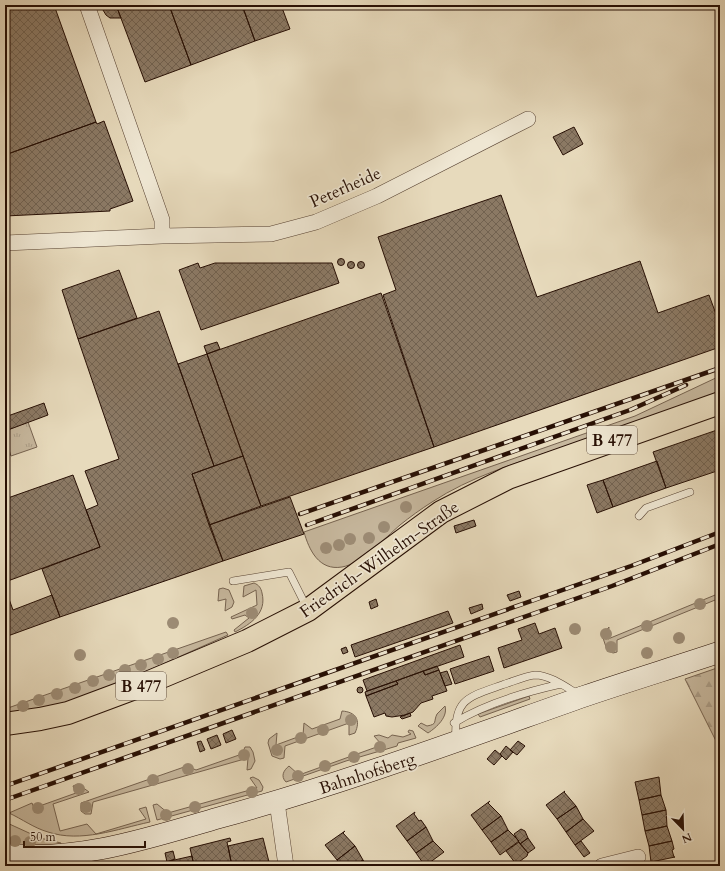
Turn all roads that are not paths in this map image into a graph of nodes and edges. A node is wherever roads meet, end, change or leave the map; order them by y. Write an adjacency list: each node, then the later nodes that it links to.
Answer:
1 (87, 5): 3 (street)
2 (528, 119): 3 (street, Peterheide)
3 (162, 236): 4 (street, Peterheide)
4 (5, 243)
5 (720, 403): 9 (main road, Friedrich-Wilhelm-Straße / B 477)
6 (690, 492): 7 (lane)
7 (639, 516)
8 (233, 581): 9 (lane)
9 (308, 610): 13 (main road, Friedrich-Wilhelm-Straße / B 477)
10 (720, 652): 12 (street, Bahnhofsberg)
11 (561, 684): 12 (lane); 15 (lane); 15 (lane)
12 (582, 697): 15 (street, Bahnhofsberg)
13 (40, 719): 14 (main road, Friedrich-Wilhelm-Straße / B 477); 16 (main road, Friedrich-Wilhelm-Straße / B 477)
14 (5, 724)
15 (455, 732): 17 (street, Bahnhofsberg)
16 (5, 737)
17 (277, 802): 18 (street, Bahnhofsberg); 20 (street)
18 (5, 854)
19 (638, 857): 21 (street)
20 (286, 866)
21 (602, 866)

